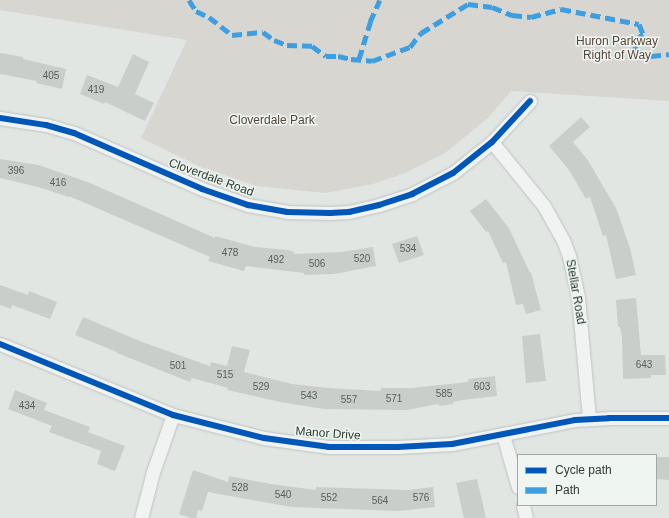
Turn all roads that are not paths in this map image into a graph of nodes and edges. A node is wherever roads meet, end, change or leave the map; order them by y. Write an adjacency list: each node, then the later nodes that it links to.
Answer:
1 (530, 101): 3 (street, Cloverdale Road)
2 (0, 118): 3 (street, Cloverdale Road)
3 (492, 142): 6 (street, Stellar Road)
4 (0, 344): 5 (street, Manor Drive)
5 (173, 415): 8 (street, Manor Drive); 11 (street)
6 (589, 418): 7 (street, Manor Drive); 8 (street, Manor Drive)
7 (669, 418)
8 (503, 435): 9 (street)
9 (517, 484)
10 (523, 506): 12 (street)
11 (140, 518)
12 (526, 518)

